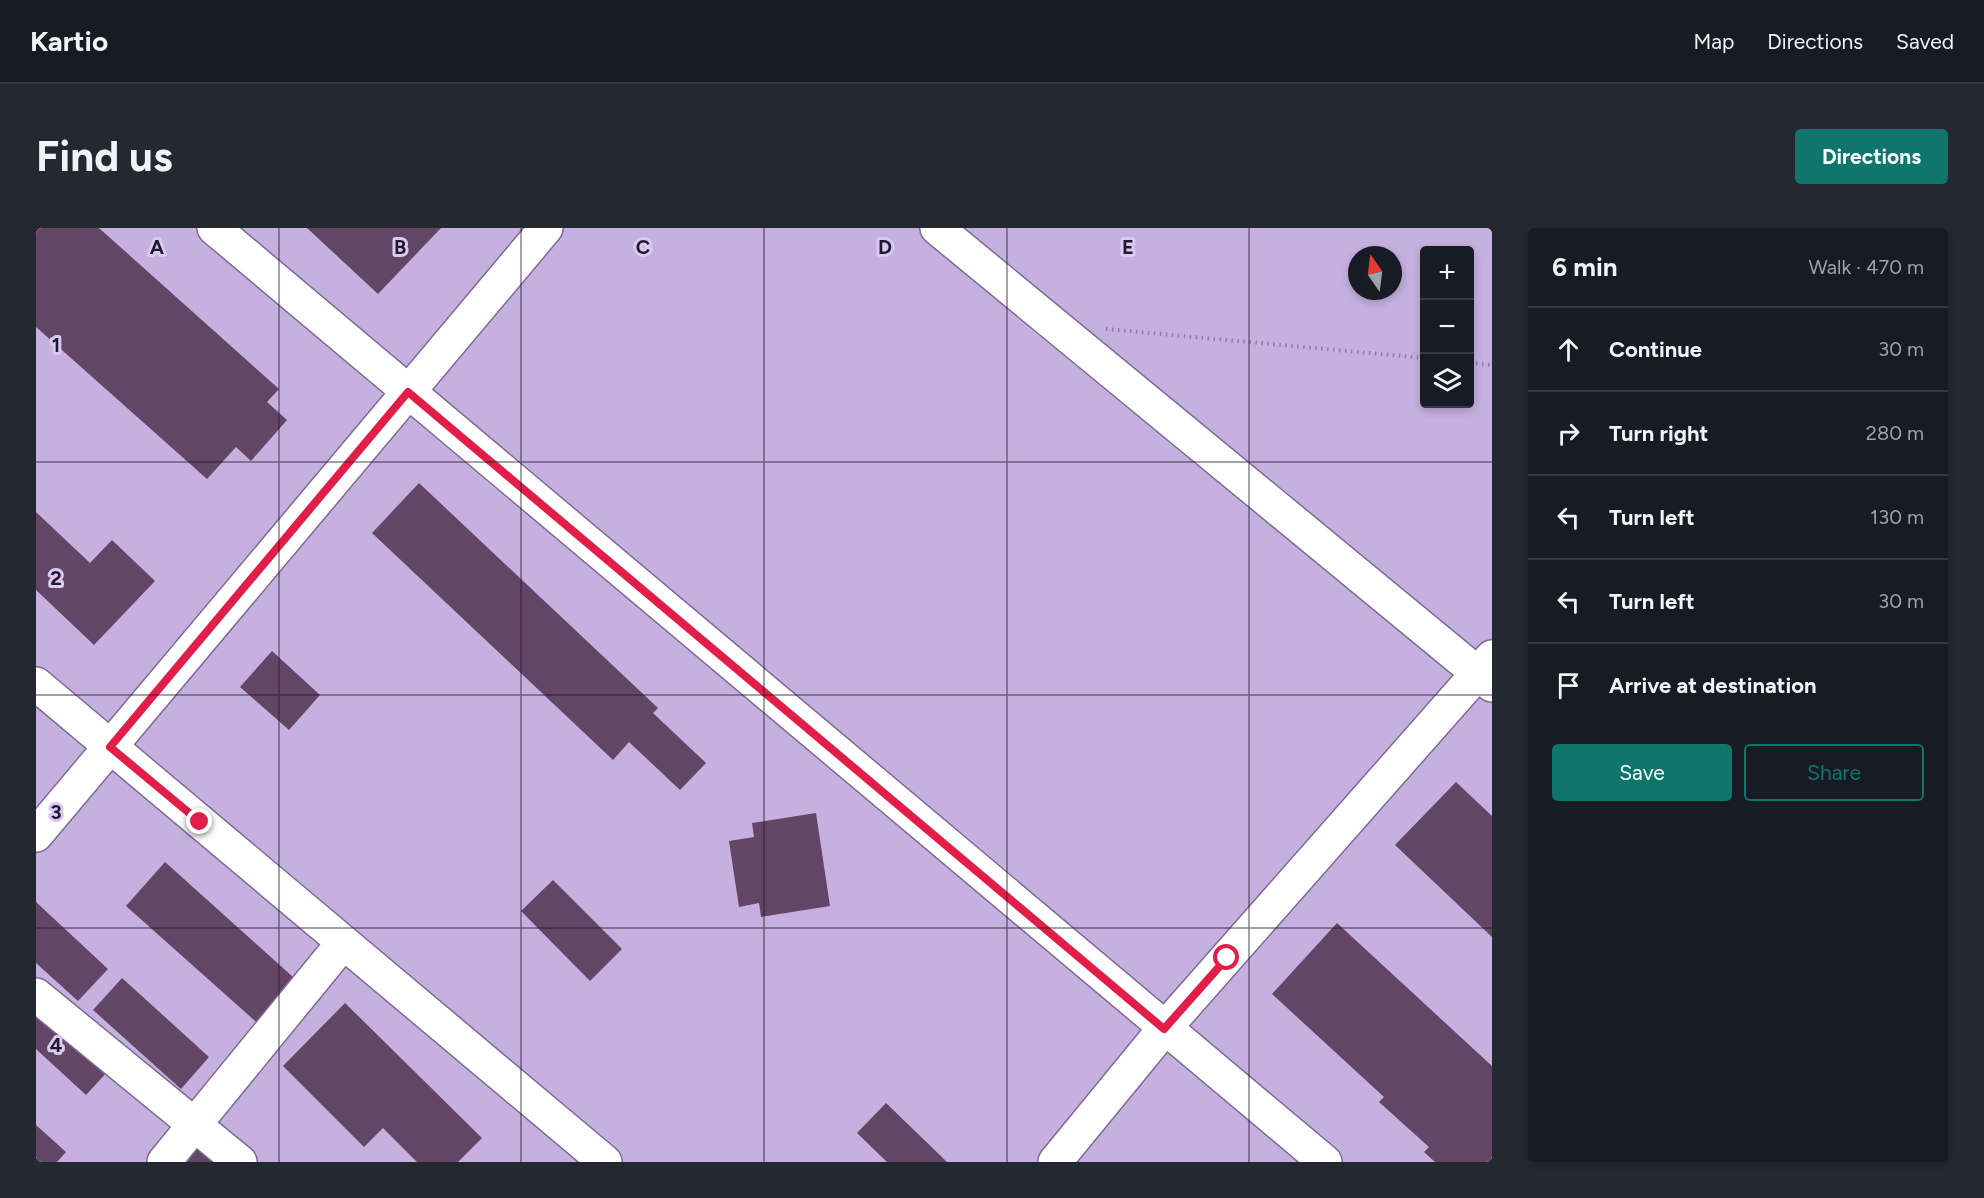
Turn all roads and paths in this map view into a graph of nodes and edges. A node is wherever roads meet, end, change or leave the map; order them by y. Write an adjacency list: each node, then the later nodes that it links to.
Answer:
1 (214, 228): 8 (lane)
2 (546, 228): 8 (lane)
3 (937, 228): 9 (lane)
4 (1102, 329): 5 (path)
5 (1420, 358)
6 (1474, 363): 7 (path)
7 (1492, 365)
8 (408, 392): 11 (lane); 15 (lane)
9 (1488, 672): 15 (lane)
10 (36, 684): 11 (lane)
11 (110, 747): 12 (lane); 13 (lane)
12 (36, 835)
13 (344, 943): 16 (lane); 19 (lane)
14 (36, 995): 16 (lane)
15 (1164, 1029): 20 (lane); 21 (lane)
16 (195, 1125): 17 (lane); 18 (lane)
17 (164, 1162)
18 (240, 1162)
19 (604, 1162)
20 (1055, 1162)
21 (1325, 1162)

